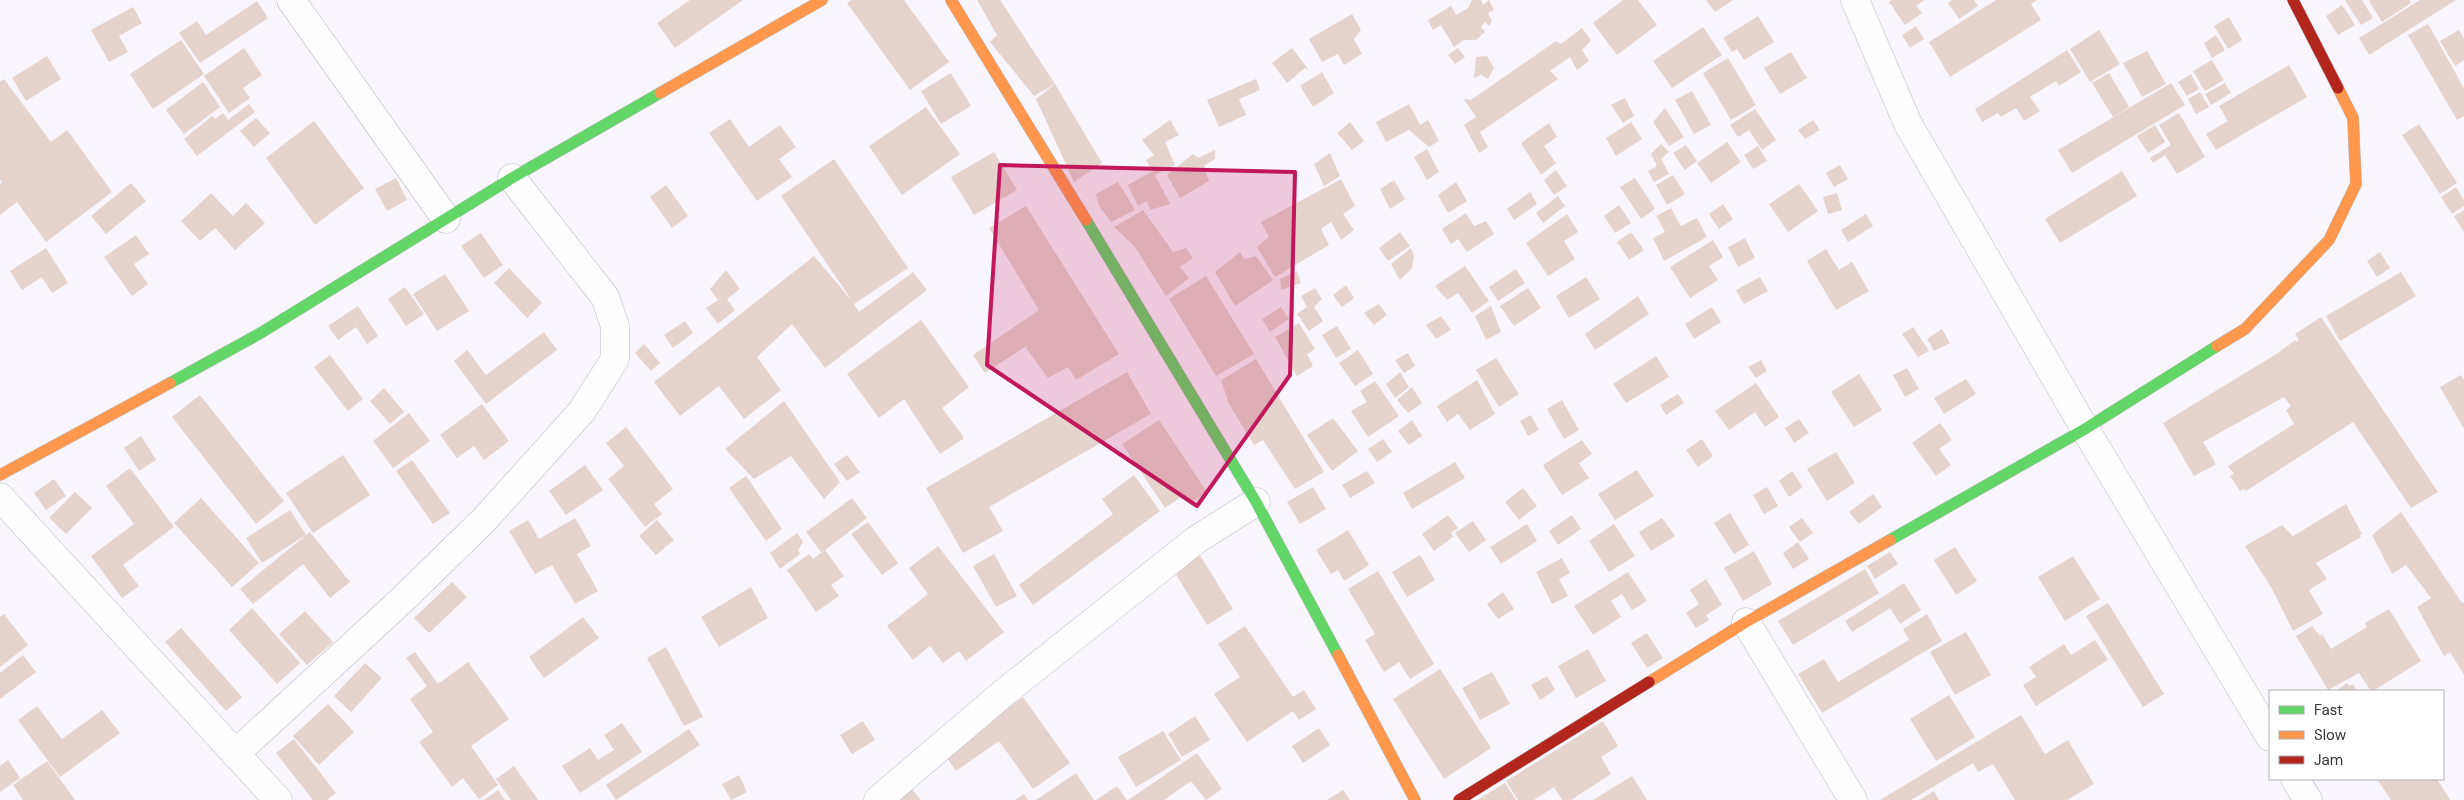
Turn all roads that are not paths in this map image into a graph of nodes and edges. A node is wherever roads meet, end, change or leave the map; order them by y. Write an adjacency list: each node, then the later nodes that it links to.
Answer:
1 (290, 0): 7 (street)
2 (822, 0): 6 (street)
3 (952, 0): 11 (street)
4 (1855, 0): 8 (street)
5 (2293, 0): 8 (street)
6 (512, 178): 7 (street); 14 (street)
7 (446, 218): 9 (street)
8 (2085, 429): 12 (street); 13 (street)
9 (0, 475)
10 (0, 498): 14 (street)
11 (1256, 502): 17 (street); 18 (street)
12 (1746, 622): 19 (street); 20 (street)
13 (2269, 735)
14 (235, 754): 16 (street)
15 (2296, 780): 21 (street)
16 (278, 800)
17 (878, 800)
18 (1414, 800)
19 (1459, 800)
20 (1853, 800)
21 (2308, 800)

